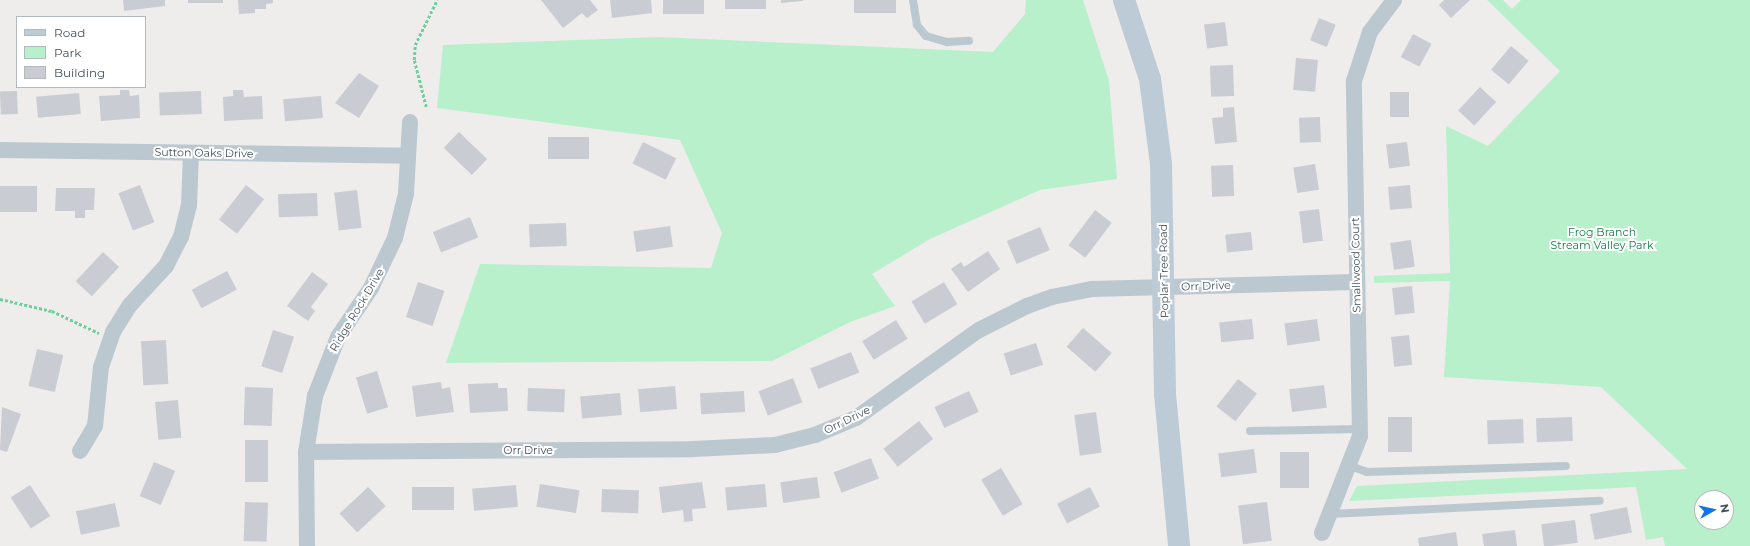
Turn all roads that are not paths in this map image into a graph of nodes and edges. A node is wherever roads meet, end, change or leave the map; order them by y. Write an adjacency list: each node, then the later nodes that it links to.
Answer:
1 (913, 0): 4 (lane)
2 (1124, 0): 10 (main road, Poplar Tree Road)
3 (1394, 0): 9 (street, Smallwood Court)
4 (969, 41)
5 (410, 122): 8 (street, Ridge Rock Drive)
6 (0, 150): 7 (street, Sutton Oaks Drive)
7 (191, 153): 8 (street, Sutton Oaks Drive); 13 (street)
8 (408, 156): 14 (street, Ridge Rock Drive)
9 (1356, 282): 10 (street, Orr Drive); 11 (street, Smallwood Court)
10 (1165, 287): 14 (street, Orr Drive); 21 (main road, Poplar Tree Road)
11 (1360, 430): 12 (lane); 15 (street, Smallwood Court)
12 (1250, 431)
13 (80, 451)
14 (306, 452): 20 (street, Ridge Rock Drive)
15 (1350, 466): 16 (lane); 18 (street, Smallwood Court)
16 (1566, 466)
17 (1600, 501): 18 (lane)
18 (1330, 514): 19 (street, Smallwood Court)
19 (1322, 533)
20 (307, 546)
21 (1179, 546)

